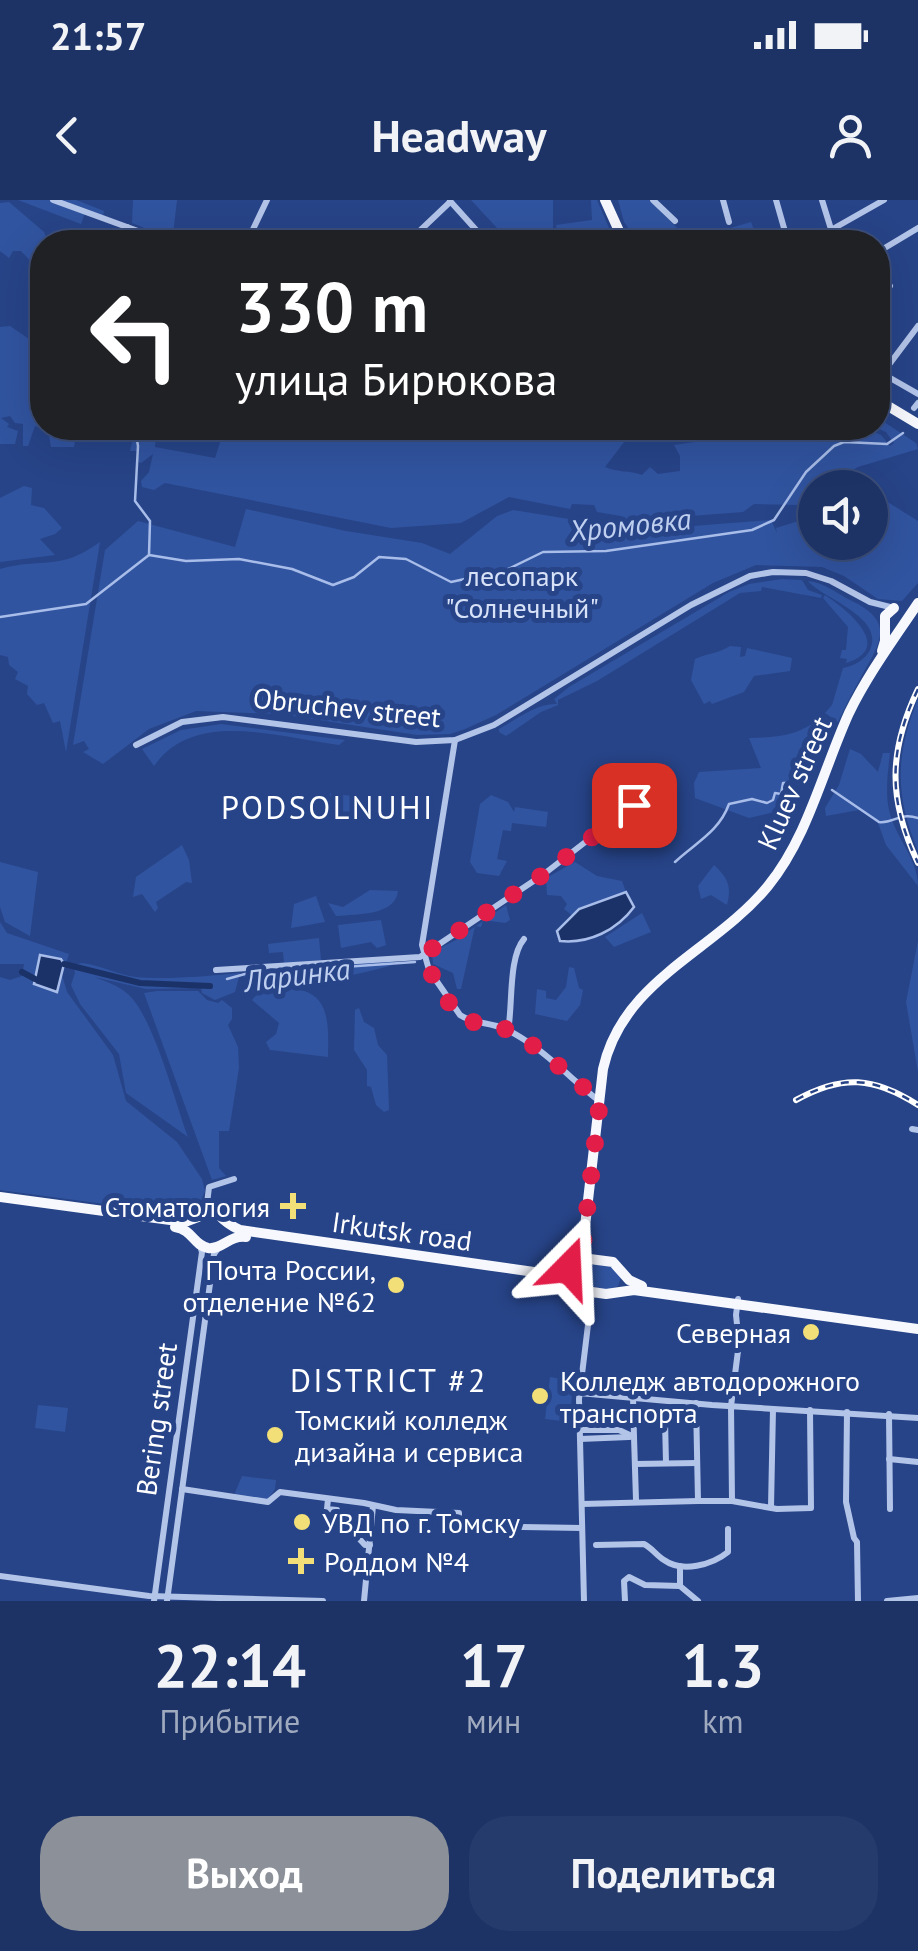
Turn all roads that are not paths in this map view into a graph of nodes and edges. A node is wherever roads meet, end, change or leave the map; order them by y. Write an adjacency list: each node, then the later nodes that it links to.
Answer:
1 (53, 200): 12 (street)
2 (267, 200): 15 (street)
3 (605, 200): 18 (main road)
4 (653, 200): 10 (street)
5 (723, 200): 11 (street)
6 (776, 200): 19 (street)
7 (822, 200): 20 (street)
8 (884, 200): 20 (street)
9 (450, 201): 16 (street); 17 (street)
10 (675, 221)
11 (728, 222)
12 (126, 228): 14 (street)
13 (918, 228): 21 (street)
14 (132, 230)
15 (253, 230)
16 (420, 230)
17 (477, 230)
18 (619, 230)
19 (785, 230)
20 (830, 230)
21 (890, 245)
22 (918, 326): 23 (street)
23 (890, 360)
24 (890, 378): 25 (street)
25 (918, 394)
26 (916, 405): 28 (main road); 29 (main road)
27 (890, 407): 28 (main road)
28 (894, 409): 29 (main road)
29 (918, 423)
30 (918, 600): 32 (main road); 34 (main road, Kluev street)
31 (870, 602): 32 (street, Obruchev street); 33 (street, Obruchev street); 36 (street, Obruchev street)
32 (894, 608): 33 (main road); 34 (main road)
33 (885, 621): 34 (main road); 35 (main road)
34 (904, 624): 35 (main road, Kluev street)
35 (877, 663): 43 (main road, Kluev street)
36 (455, 740): 37 (street, Obruchev street); 40 (street)
37 (136, 745)
38 (638, 802): 40 (street)
39 (524, 940): 42 (street)
40 (424, 954): 41 (street); 42 (street)
41 (216, 970)
42 (508, 1031): 43 (street)
43 (600, 1101): 50 (main road, Kluev street)
44 (234, 1179): 46 (street)
45 (0, 1200): 46 (main road, Irkutsk road); 48 (main road, Irkutsk road)
46 (202, 1214): 47 (main road, Irkutsk road); 48 (main road)
47 (228, 1221): 49 (main road); 52 (main road, Irkutsk road)
48 (196, 1239): 49 (main road, Irkutsk road); 57 (street, Bering street)
49 (222, 1244): 54 (main road, Irkutsk road); 58 (street, Bering street)
50 (583, 1244): 51 (main road); 52 (main road)
51 (595, 1260): 52 (main road, Irkutsk road); 53 (main road, Irkutsk road)
52 (574, 1261)
53 (622, 1272): 55 (main road); 56 (main road, Irkutsk road)
54 (592, 1292): 55 (main road, Irkutsk road); 62 (street)
55 (616, 1292): 56 (main road, Irkutsk road)
56 (737, 1302): 59 (main road, Irkutsk road); 65 (street)
57 (194, 1306): 58 (street); 60 (street, Bering street)
58 (206, 1308): 61 (street, Bering street)
59 (918, 1326)
60 (186, 1362): 61 (street); 72 (street, Bering street)
61 (198, 1362): 73 (street, Bering street)
62 (580, 1393): 63 (street); 74 (street)
63 (633, 1397): 64 (street); 75 (street)
64 (696, 1403): 65 (street); 79 (street)
65 (731, 1406): 66 (street); 87 (street)
66 (772, 1409): 67 (street); 90 (street)
67 (810, 1410): 68 (street); 90 (street)
68 (847, 1412): 69 (street); 109 (street)
69 (888, 1414): 70 (street); 76 (street)
70 (918, 1418)
71 (666, 1420): 78 (street)
72 (178, 1425): 73 (street); 81 (street, Bering street)
73 (190, 1426): 82 (street, Bering street)
74 (580, 1434): 75 (street); 88 (street)
75 (632, 1437): 80 (street)
76 (889, 1459): 77 (street); 91 (street)
77 (918, 1462)
78 (666, 1463): 79 (street); 80 (street)
79 (696, 1463): 86 (street)
80 (635, 1464): 85 (street)
81 (172, 1470): 82 (street); 96 (street, Bering street)
82 (184, 1472): 83 (street, Bering street)
83 (182, 1489): 84 (street); 97 (street, Bering street)
84 (328, 1499): 89 (street); 94 (street)
85 (636, 1500): 86 (street); 88 (street)
86 (698, 1500): 87 (street)
87 (732, 1501): 90 (street)
88 (582, 1504): 92 (street)
89 (373, 1506): 92 (street); 94 (street)
90 (771, 1507)
91 (890, 1509)
92 (582, 1528): 106 (street)
93 (728, 1529): 98 (street)
94 (370, 1545): 105 (street)
95 (596, 1546): 98 (street)
96 (160, 1552): 97 (street); 102 (street, Bering street)
97 (173, 1554): 103 (street, Bering street)
98 (680, 1566): 100 (street)
99 (0, 1576): 102 (street)
100 (680, 1586): 107 (street); 108 (street)
101 (918, 1598): 110 (street)
102 (154, 1599): 103 (street)
103 (167, 1599): 104 (street)
104 (323, 1601)
105 (364, 1601)
106 (584, 1601)
107 (624, 1601)
108 (698, 1601)
109 (858, 1601)
110 (887, 1601)

